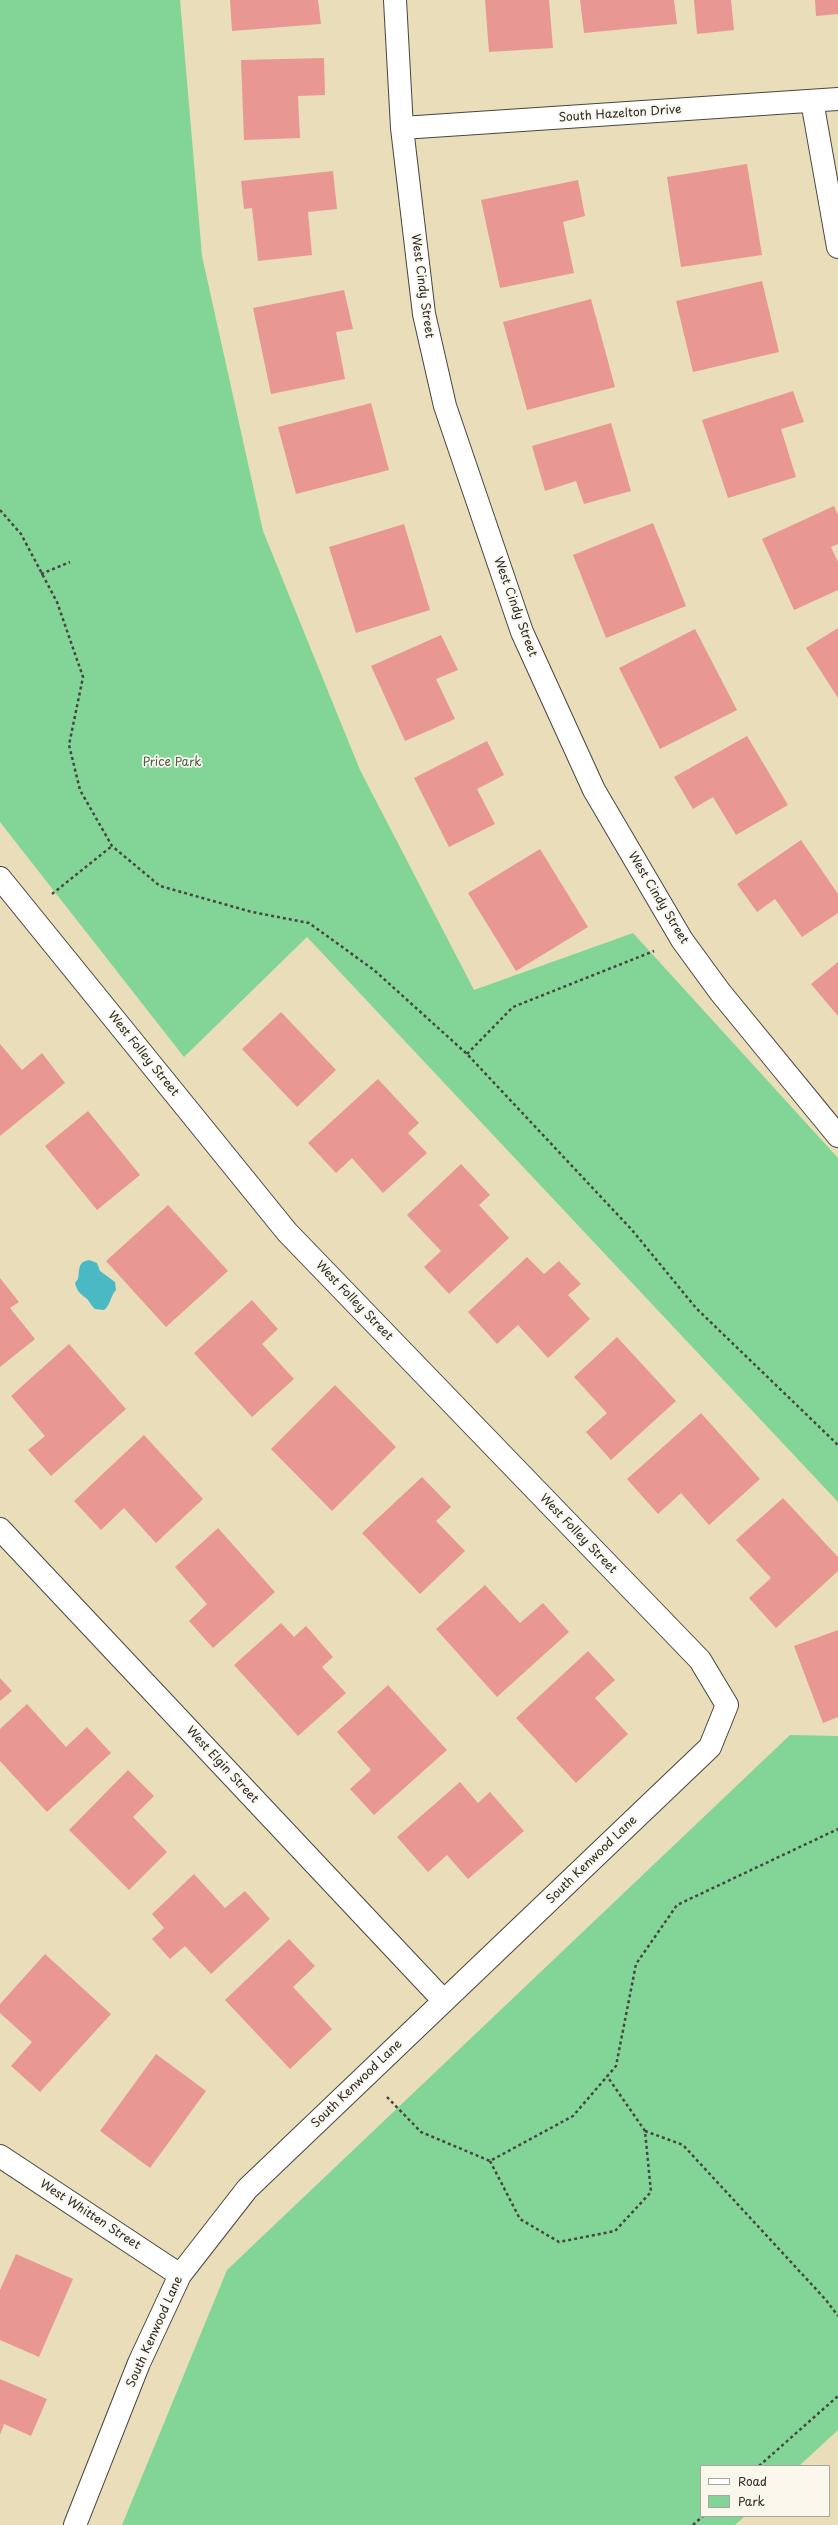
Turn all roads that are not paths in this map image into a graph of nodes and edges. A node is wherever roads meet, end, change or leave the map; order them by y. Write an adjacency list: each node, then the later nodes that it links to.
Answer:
1 (395, 0): 4 (street, West Cindy Street)
2 (838, 100): 3 (street, South Hazelton Drive)
3 (812, 101): 4 (street, South Hazelton Drive); 5 (street)
4 (402, 128): 7 (street, West Cindy Street)
5 (838, 247)
6 (0, 878): 9 (street, West Folley Street)
7 (838, 1136)
8 (0, 1528): 10 (street, West Elgin Street)
9 (727, 1705): 10 (street, South Kenwood Lane)
10 (444, 2001): 12 (street, South Kenwood Lane)
11 (0, 2156): 12 (street, West Whitten Street)
12 (180, 2275): 13 (street, South Kenwood Lane)
13 (75, 2525)

